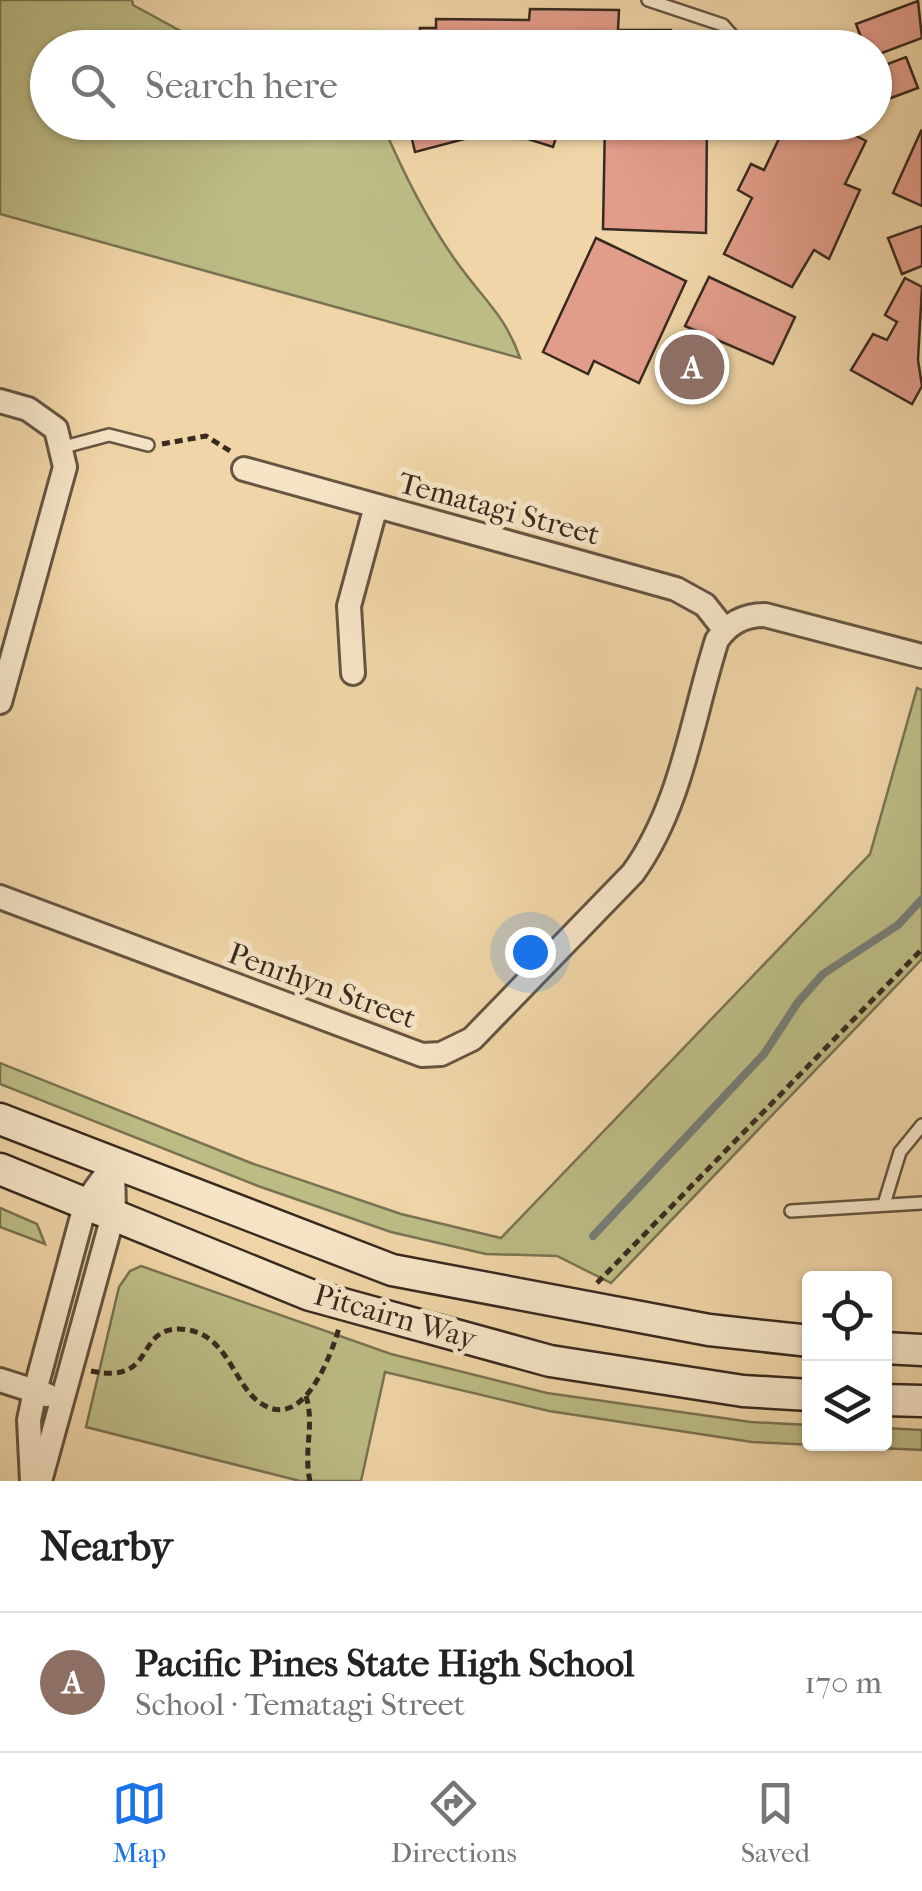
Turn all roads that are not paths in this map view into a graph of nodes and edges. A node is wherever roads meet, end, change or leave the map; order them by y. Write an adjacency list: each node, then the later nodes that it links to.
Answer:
1 (648, 0): 2 (lane)
2 (727, 30)
3 (0, 401): 5 (street)
4 (148, 445): 5 (lane)
5 (64, 446): 11 (street)
6 (244, 469): 7 (street, Tematagi Street)
7 (376, 506): 8 (street, Tematagi Street); 10 (street)
8 (724, 629): 9 (street); 12 (street, Penrhyn Street)
9 (922, 656)
10 (353, 673)
11 (0, 702)
12 (0, 898)
13 (0, 1120): 15 (main road, Pitcairn Way)
14 (922, 1125): 18 (lane)
15 (113, 1166): 19 (street); 21 (main road, Pitcairn Way)
16 (0, 1169): 19 (main road, Pitcairn Way)
17 (922, 1203): 18 (lane)
18 (884, 1204): 20 (lane)
19 (100, 1207): 25 (street); 26 (main road, Pitcairn Way); 27 (street)
20 (791, 1211)
21 (802, 1341)
22 (892, 1348): 23 (main road)
23 (922, 1350)
24 (0, 1380): 25 (street)
25 (35, 1391): 27 (street); 30 (street)
26 (802, 1394)
27 (65, 1400): 31 (street)
28 (892, 1400): 29 (main road)
29 (922, 1401)
30 (32, 1481)
31 (40, 1481)

